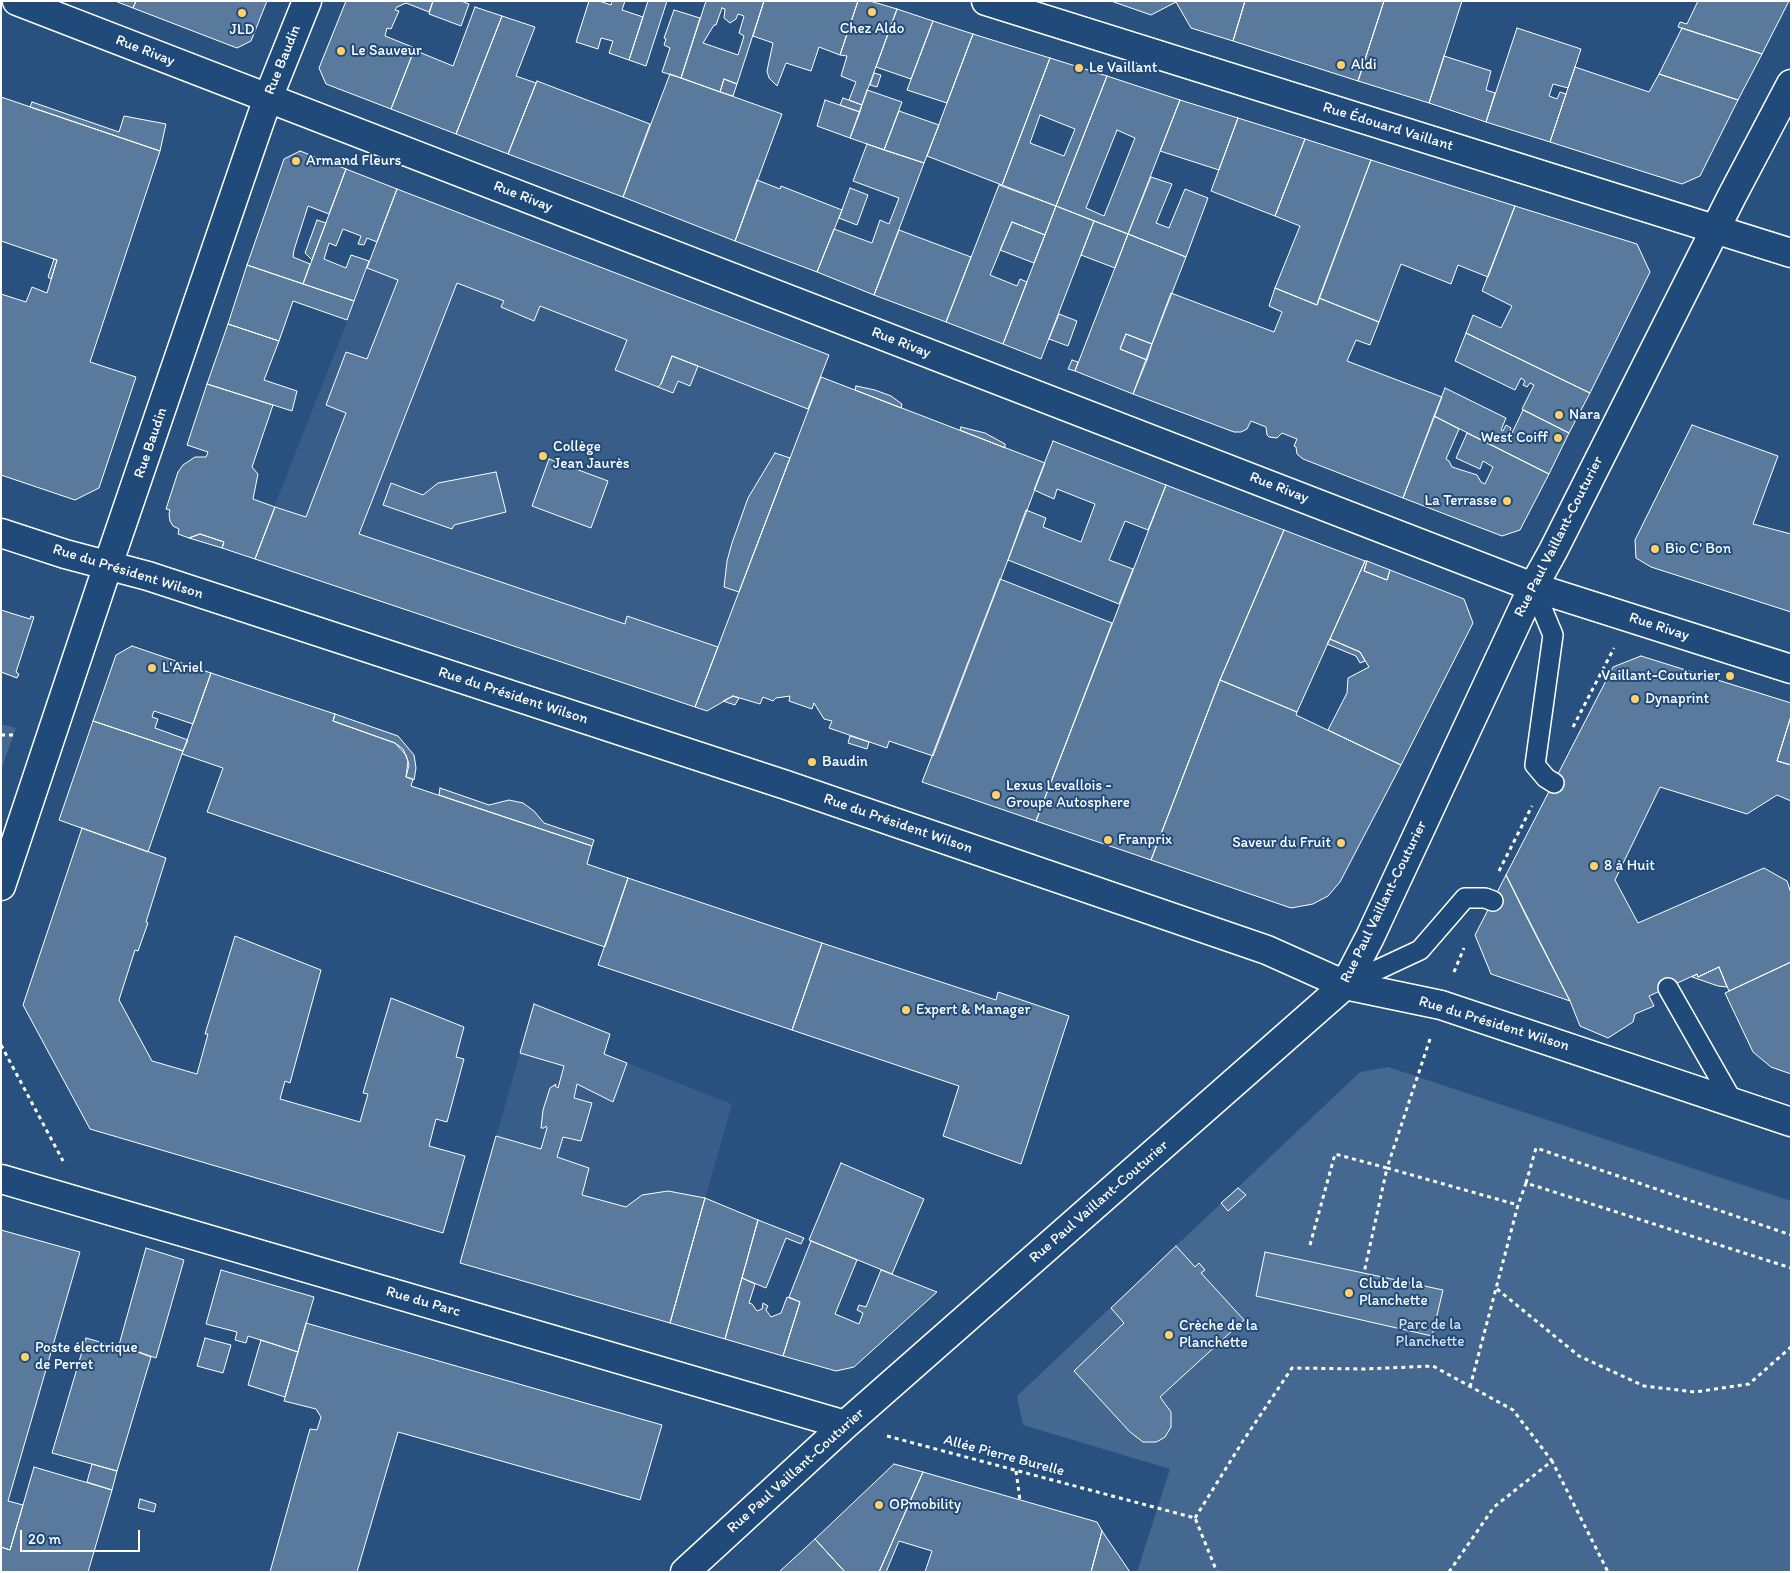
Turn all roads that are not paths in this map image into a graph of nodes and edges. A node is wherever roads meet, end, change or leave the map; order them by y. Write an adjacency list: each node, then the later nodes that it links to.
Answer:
1 (17, 1): 5 (street, Rue Rivay)
2 (307, 1): 5 (street, Rue Baudin)
3 (986, 1): 6 (street, Rue Édouard Vaillant)
4 (1791, 84): 6 (street, Rue Paul Vaillant-Couturier)
5 (268, 98): 9 (street, Rue Baudin); 10 (street, Rue Rivay)
6 (1716, 229): 7 (street, Rue Édouard Vaillant); 10 (street, Rue Paul Vaillant-Couturier)
7 (1791, 253)
8 (1, 533): 9 (street, Rue du Président Wilson)
9 (108, 565): 13 (street, Rue Baudin); 15 (street, Rue du Président Wilson)
10 (1533, 587): 11 (street, Rue Rivay); 12 (lane); 15 (street, Rue Paul Vaillant-Couturier)
11 (1791, 669)
12 (1550, 781)
13 (1, 886)
14 (1489, 900): 15 (lane)
15 (1345, 985): 17 (street, Rue du Président Wilson); 20 (street, Rue Paul Vaillant-Couturier)
16 (1668, 988): 17 (lane)
17 (1733, 1102): 18 (street, Rue du Président Wilson)
18 (1791, 1122)
19 (1, 1179): 20 (street, Rue du Parc)
20 (845, 1425): 21 (street, Rue Paul Vaillant-Couturier)
21 (685, 1572)

